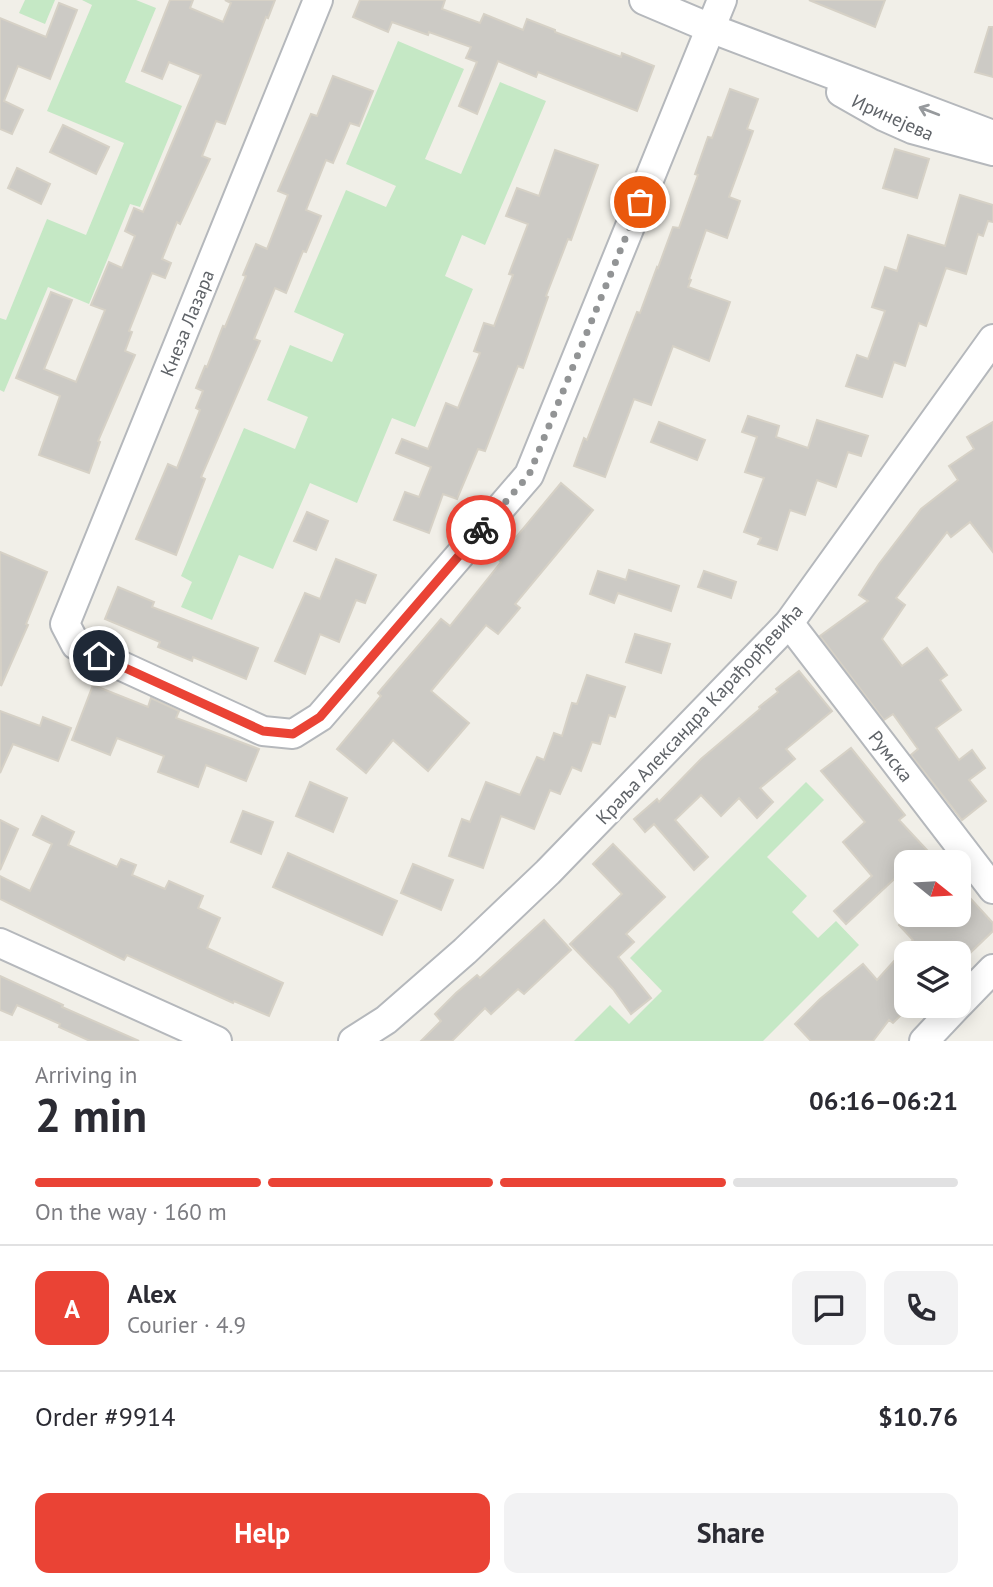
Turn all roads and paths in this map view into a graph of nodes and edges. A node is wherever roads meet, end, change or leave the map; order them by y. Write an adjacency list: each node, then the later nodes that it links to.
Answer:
1 (318, 0): 4 (street, Кнеза Лазара)
2 (644, 0): 4 (street, Иринејева)
3 (722, 0): 4 (street)
4 (710, 28): 5 (street, Иринејева)
5 (802, 63): 6 (street, Иринејева, one-way to 5); 7 (street, Иринејева)
6 (993, 135)
7 (993, 151)
8 (993, 339): 9 (street, Краља Александра Карађорђевића)
9 (789, 623): 10 (street, Румска); 16 (street, Краља Александра Карађорђевића)
10 (993, 888)
11 (0, 943): 15 (street)
12 (993, 969): 13 (street)
13 (971, 992)
14 (945, 1018): 17 (street)
15 (217, 1041)
16 (353, 1041)
17 (923, 1041)

